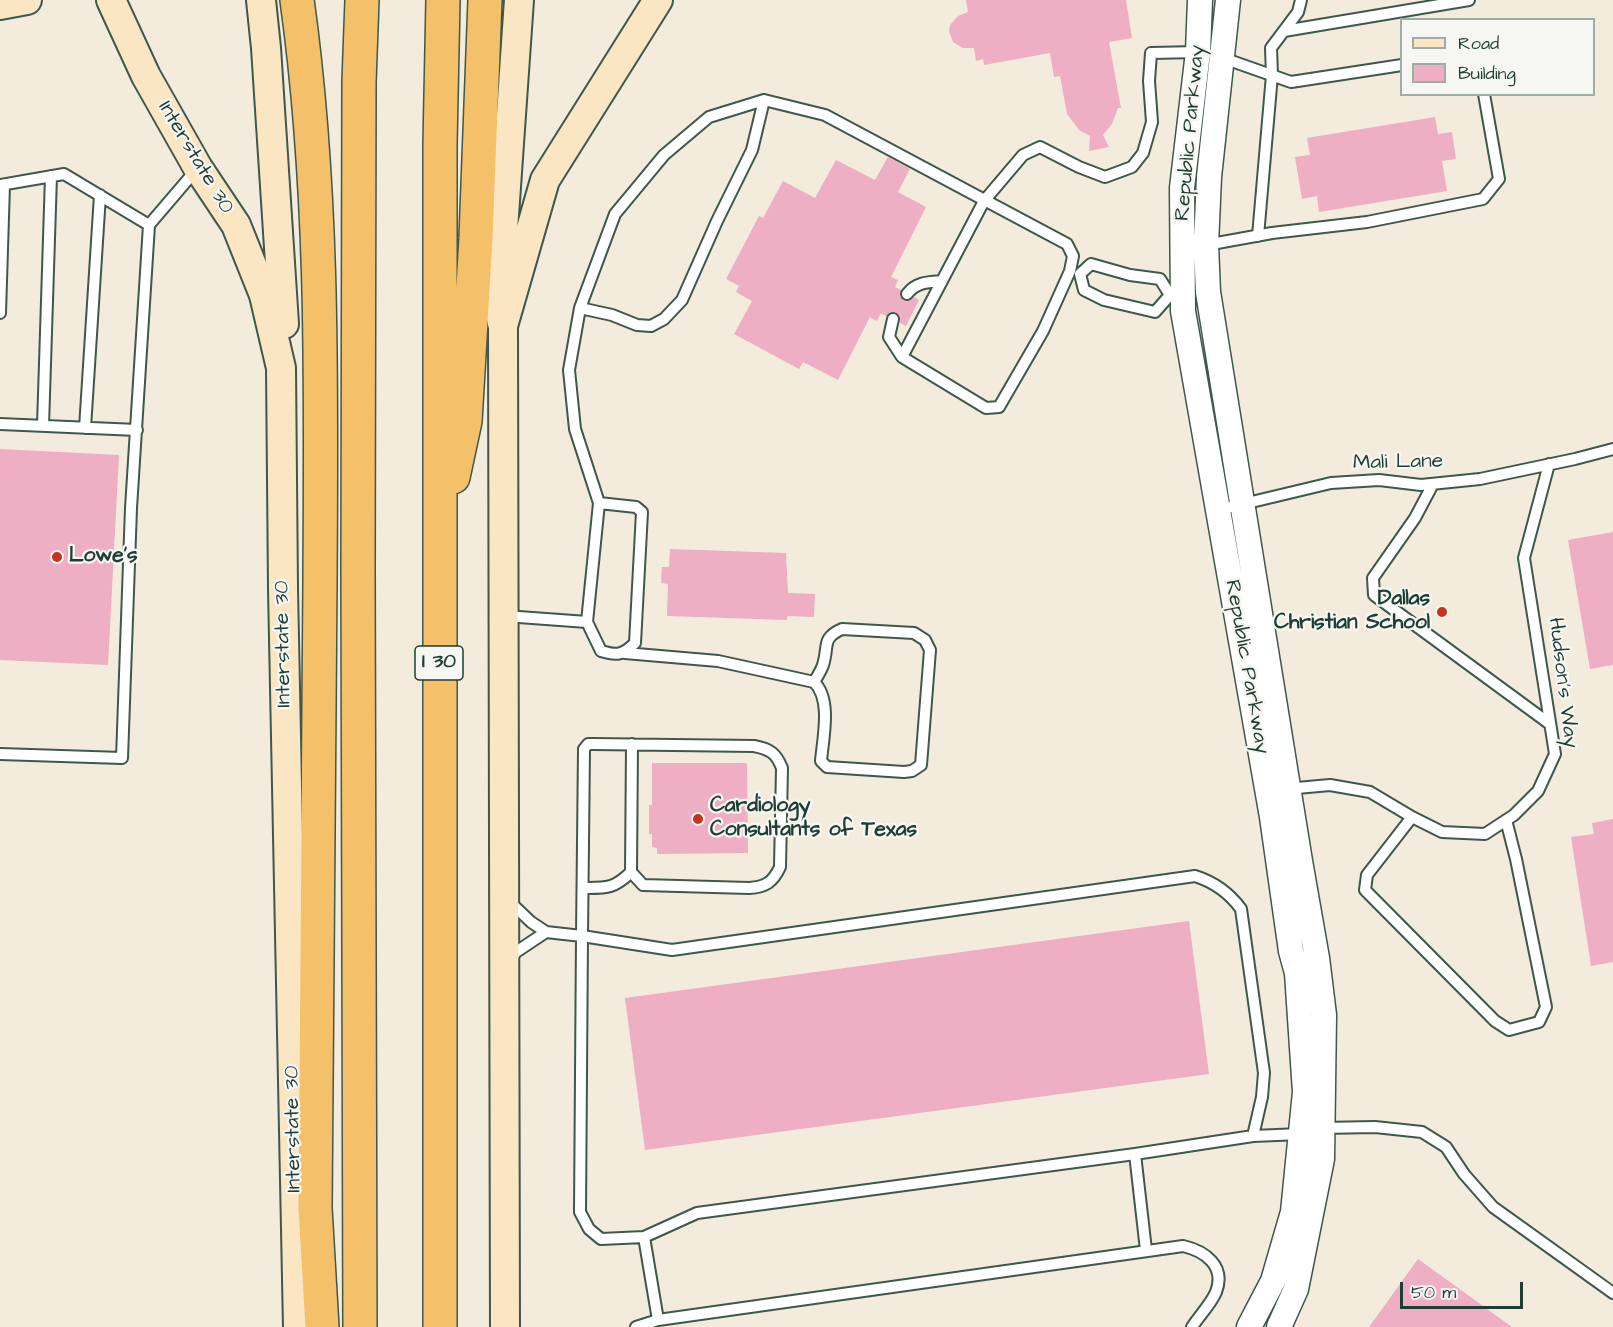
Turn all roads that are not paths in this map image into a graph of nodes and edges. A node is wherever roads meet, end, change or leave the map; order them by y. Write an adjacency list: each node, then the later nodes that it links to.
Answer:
1 (27, 0): 15 (main road)
2 (111, 0): 24 (main road, Interstate 30)
3 (261, 0): 41 (main road)
4 (297, 0): 77 (highway)
5 (344, 0): 21 (highway)
6 (362, 0): 21 (highway)
7 (443, 0): 52 (highway, I 30)
8 (485, 0): 52 (highway)
9 (519, 0): 39 (main road)
10 (658, 0): 39 (main road)
11 (1200, 0): 17 (street, Republic Parkway)
12 (1228, 0): 18 (street, Republic Parkway)
13 (1301, 0): 16 (lane)
14 (1469, 0): 16 (lane)
15 (0, 4)
16 (1284, 31): 20 (lane)
17 (1198, 52): 18 (street); 28 (lane); 34 (street, Republic Parkway)
18 (1223, 58): 20 (lane); 31 (street, Republic Parkway)
19 (1400, 65): 20 (lane)
20 (1272, 75): 30 (lane)
21 (359, 82): 78 (highway)
22 (1484, 96): 30 (lane)
23 (764, 100): 28 (lane); 36 (lane); 36 (lane)
24 (198, 168): 29 (lane); 41 (main road, Interstate 30)
25 (51, 176): 26 (lane); 27 (lane); 43 (lane)
26 (2, 185): 37 (lane)
27 (100, 195): 29 (lane); 44 (lane)
28 (984, 201): 32 (lane); 33 (lane)
29 (149, 225): 45 (lane)
30 (1258, 236): 31 (lane)
31 (1206, 245): 34 (street, Republic Parkway)
32 (1075, 273): 34 (lane); 34 (lane); 40 (lane)
33 (942, 281): 35 (lane); 40 (lane)
34 (1190, 293): 50 (street, Republic Parkway); 51 (street, Republic Parkway)
35 (907, 294)
36 (580, 308): 49 (lane)
37 (0, 313)
38 (893, 319): 40 (lane)
39 (503, 326): 53 (main road)
40 (903, 357)
41 (280, 368): 76 (main road, Interstate 30)
42 (0, 424): 43 (lane)
43 (43, 426): 44 (lane)
44 (85, 428): 45 (lane)
45 (137, 430): 59 (lane)
46 (1613, 449): 47 (lane, Mali Lane)
47 (1549, 464): 48 (lane, Mali Lane); 57 (lane, Hudson's Way)
48 (1433, 484): 50 (lane, Mali Lane); 57 (lane)
49 (599, 503): 54 (lane); 55 (lane)
50 (1242, 505): 51 (lane, Mali Lane); 60 (street, Republic Parkway)
51 (1218, 510): 60 (street, Republic Parkway)
52 (439, 547): 79 (highway, I 30)
53 (505, 616): 54 (lane); 65 (main road)
54 (587, 622): 55 (lane)
55 (625, 653): 56 (lane)
56 (814, 682): 56 (lane)
57 (1550, 724): 62 (lane, Hudson's Way)
58 (632, 744): 63 (lane); 63 (lane); 64 (lane)
59 (0, 754)
60 (1278, 790): 61 (lane, Hudson's Way); 69 (street, Republic Parkway)
61 (1412, 817): 62 (lane, Hudson's Way); 62 (lane)
62 (1506, 820)
63 (631, 872): 64 (lane)
64 (584, 888): 67 (lane)
65 (505, 895): 66 (lane); 68 (main road)
66 (546, 932): 67 (lane); 68 (lane)
67 (582, 936): 70 (lane); 72 (lane)
68 (505, 967): 80 (main road)
69 (1313, 1131): 70 (lane); 74 (lane); 83 (street, Republic Parkway); 84 (street, Republic Parkway)
70 (1253, 1136): 71 (lane)
71 (1135, 1154): 72 (lane); 73 (lane)
72 (644, 1237): 75 (lane)
73 (1146, 1250): 75 (lane); 82 (lane)
74 (1613, 1293)
75 (658, 1320): 81 (lane)
76 (298, 1327)
77 (322, 1327)
78 (360, 1327)
79 (440, 1327)
80 (505, 1327)
81 (636, 1327)
82 (1192, 1327)
83 (1250, 1327)
84 (1279, 1327)

